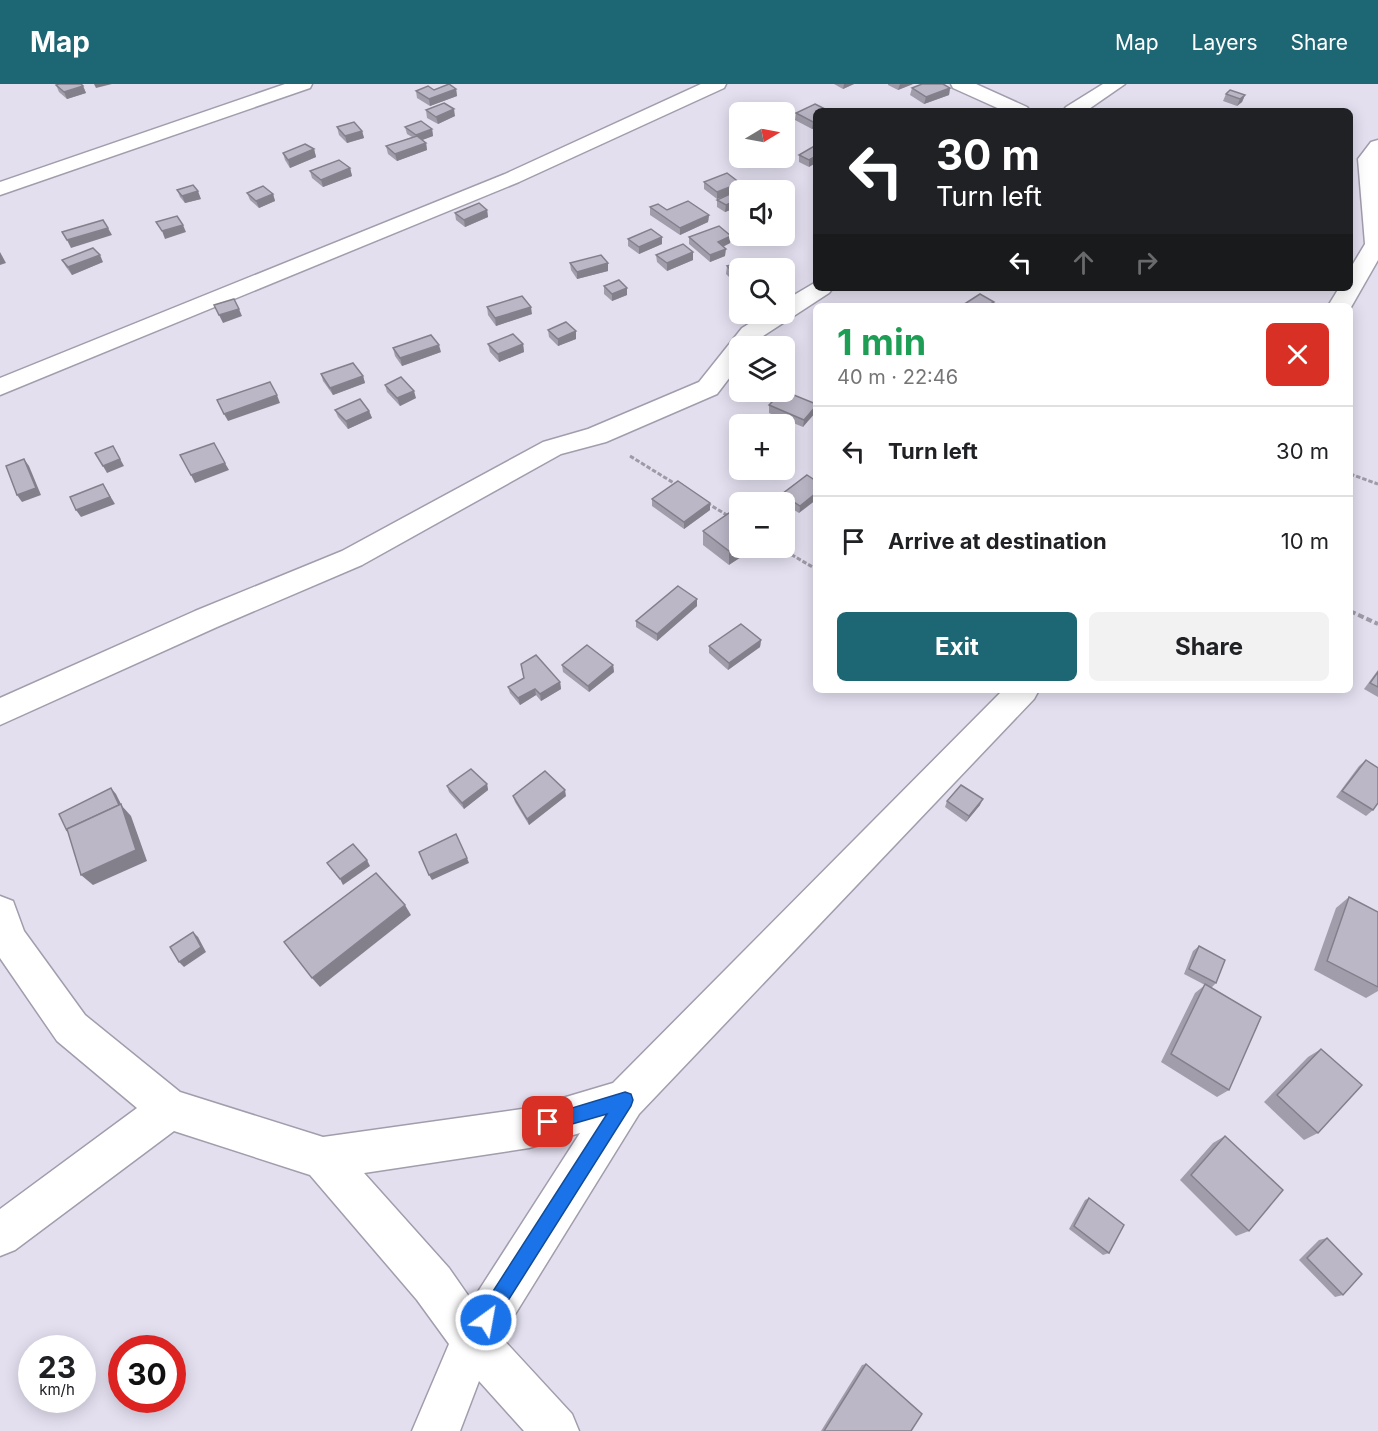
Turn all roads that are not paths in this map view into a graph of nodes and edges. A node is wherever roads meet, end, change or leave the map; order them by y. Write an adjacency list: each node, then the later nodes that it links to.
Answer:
1 (303, 84): 8 (street)
2 (717, 84): 17 (street)
3 (960, 84): 5 (street)
4 (1116, 84): 6 (street)
5 (1013, 108)
6 (1078, 108)
7 (1378, 146): 10 (street)
8 (0, 189)
9 (1353, 234): 10 (street)
10 (1377, 245): 11 (street)
11 (1353, 285)
12 (816, 291): 13 (street)
13 (795, 304)
14 (765, 324): 15 (street)
15 (749, 336)
16 (729, 361): 19 (street)
17 (0, 387)
18 (1020, 693): 21 (street)
19 (0, 712)
20 (0, 913): 22 (street)
21 (625, 1100): 23 (street); 25 (street)
22 (169, 1109): 23 (street); 24 (street)
23 (323, 1158): 25 (street)
24 (0, 1235)
25 (473, 1340): 26 (street); 27 (street)
26 (436, 1431)
27 (555, 1431)

